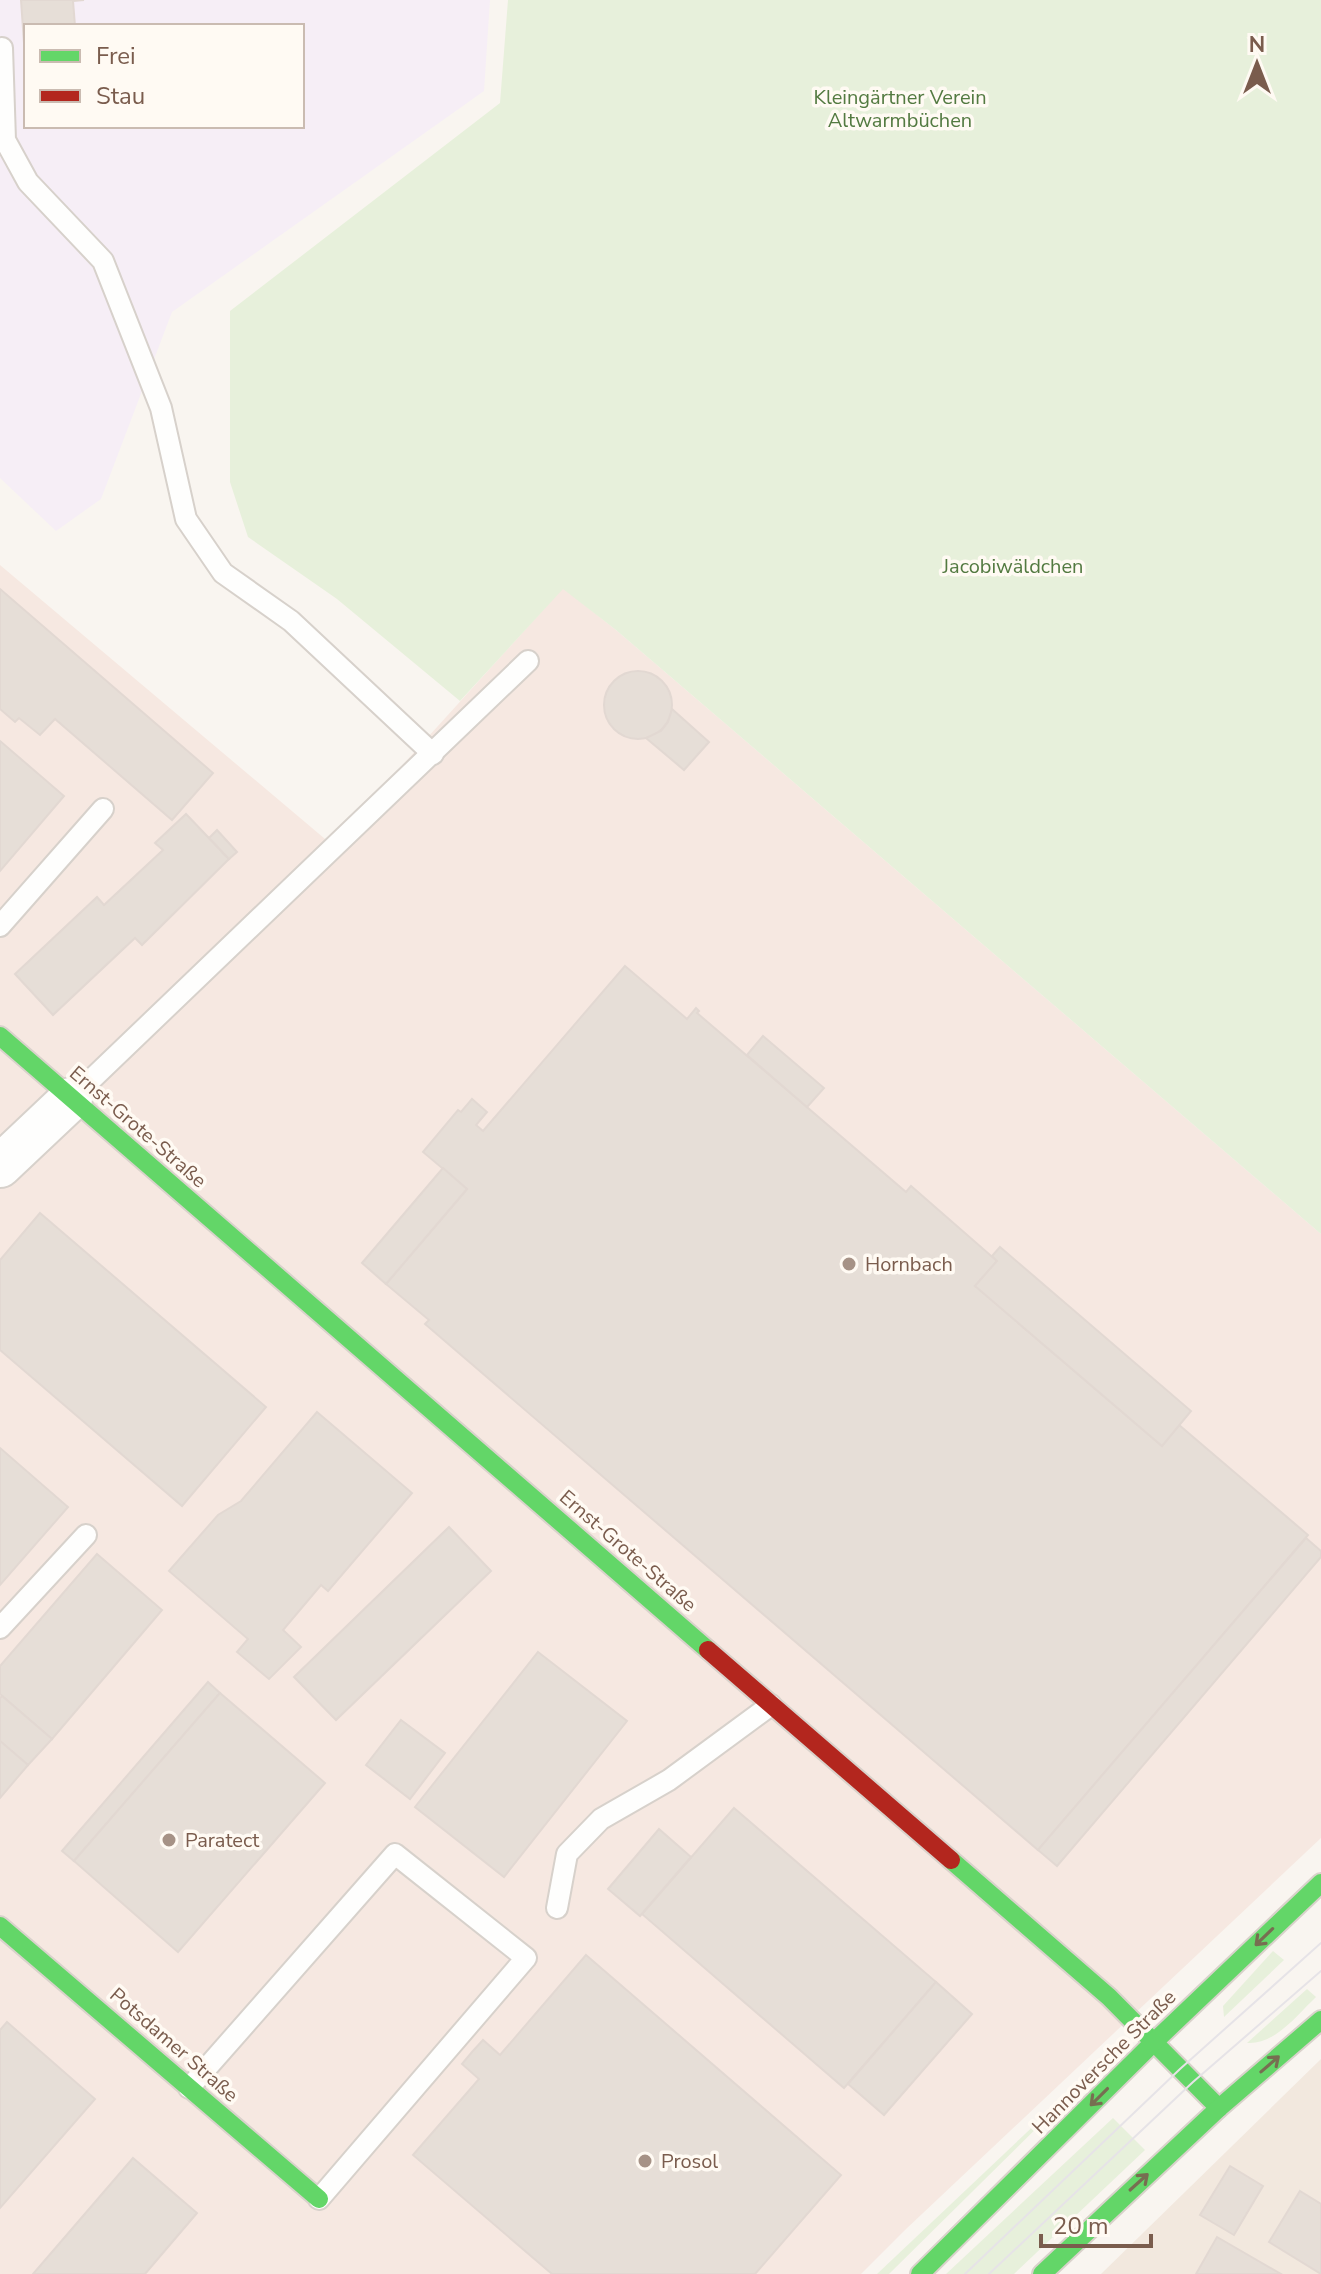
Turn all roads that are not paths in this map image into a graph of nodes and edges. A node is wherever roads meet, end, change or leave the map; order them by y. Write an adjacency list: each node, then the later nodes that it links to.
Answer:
1 (2, 48): 3 (lane)
2 (528, 661): 3 (lane)
3 (433, 754): 7 (lane)
4 (103, 809): 5 (lane)
5 (0, 926)
6 (0, 1036): 7 (street, Ernst-Grote-Straße)
7 (71, 1099): 8 (street); 11 (street, Ernst-Grote-Straße)
8 (0, 1166)
9 (86, 1535): 10 (lane)
10 (0, 1628)
11 (771, 1705): 13 (lane); 16 (street, Ernst-Grote-Straße)
12 (1321, 1883): 16 (street, Hannoversche Straße, one-way to 16)
13 (557, 1908)
14 (0, 1926): 17 (street, Potsdamer Straße)
15 (1321, 2020): 18 (street, one-way to 15)
16 (1154, 2042): 18 (street, Ernst-Grote-Straße); 20 (street, Hannoversche Straße, one-way to 20)
17 (189, 2088): 19 (street, Potsdamer Straße); 19 (lane)
18 (1219, 2108): 21 (street, one-way to 18)
19 (319, 2199)
20 (920, 2274)
21 (1042, 2274)

